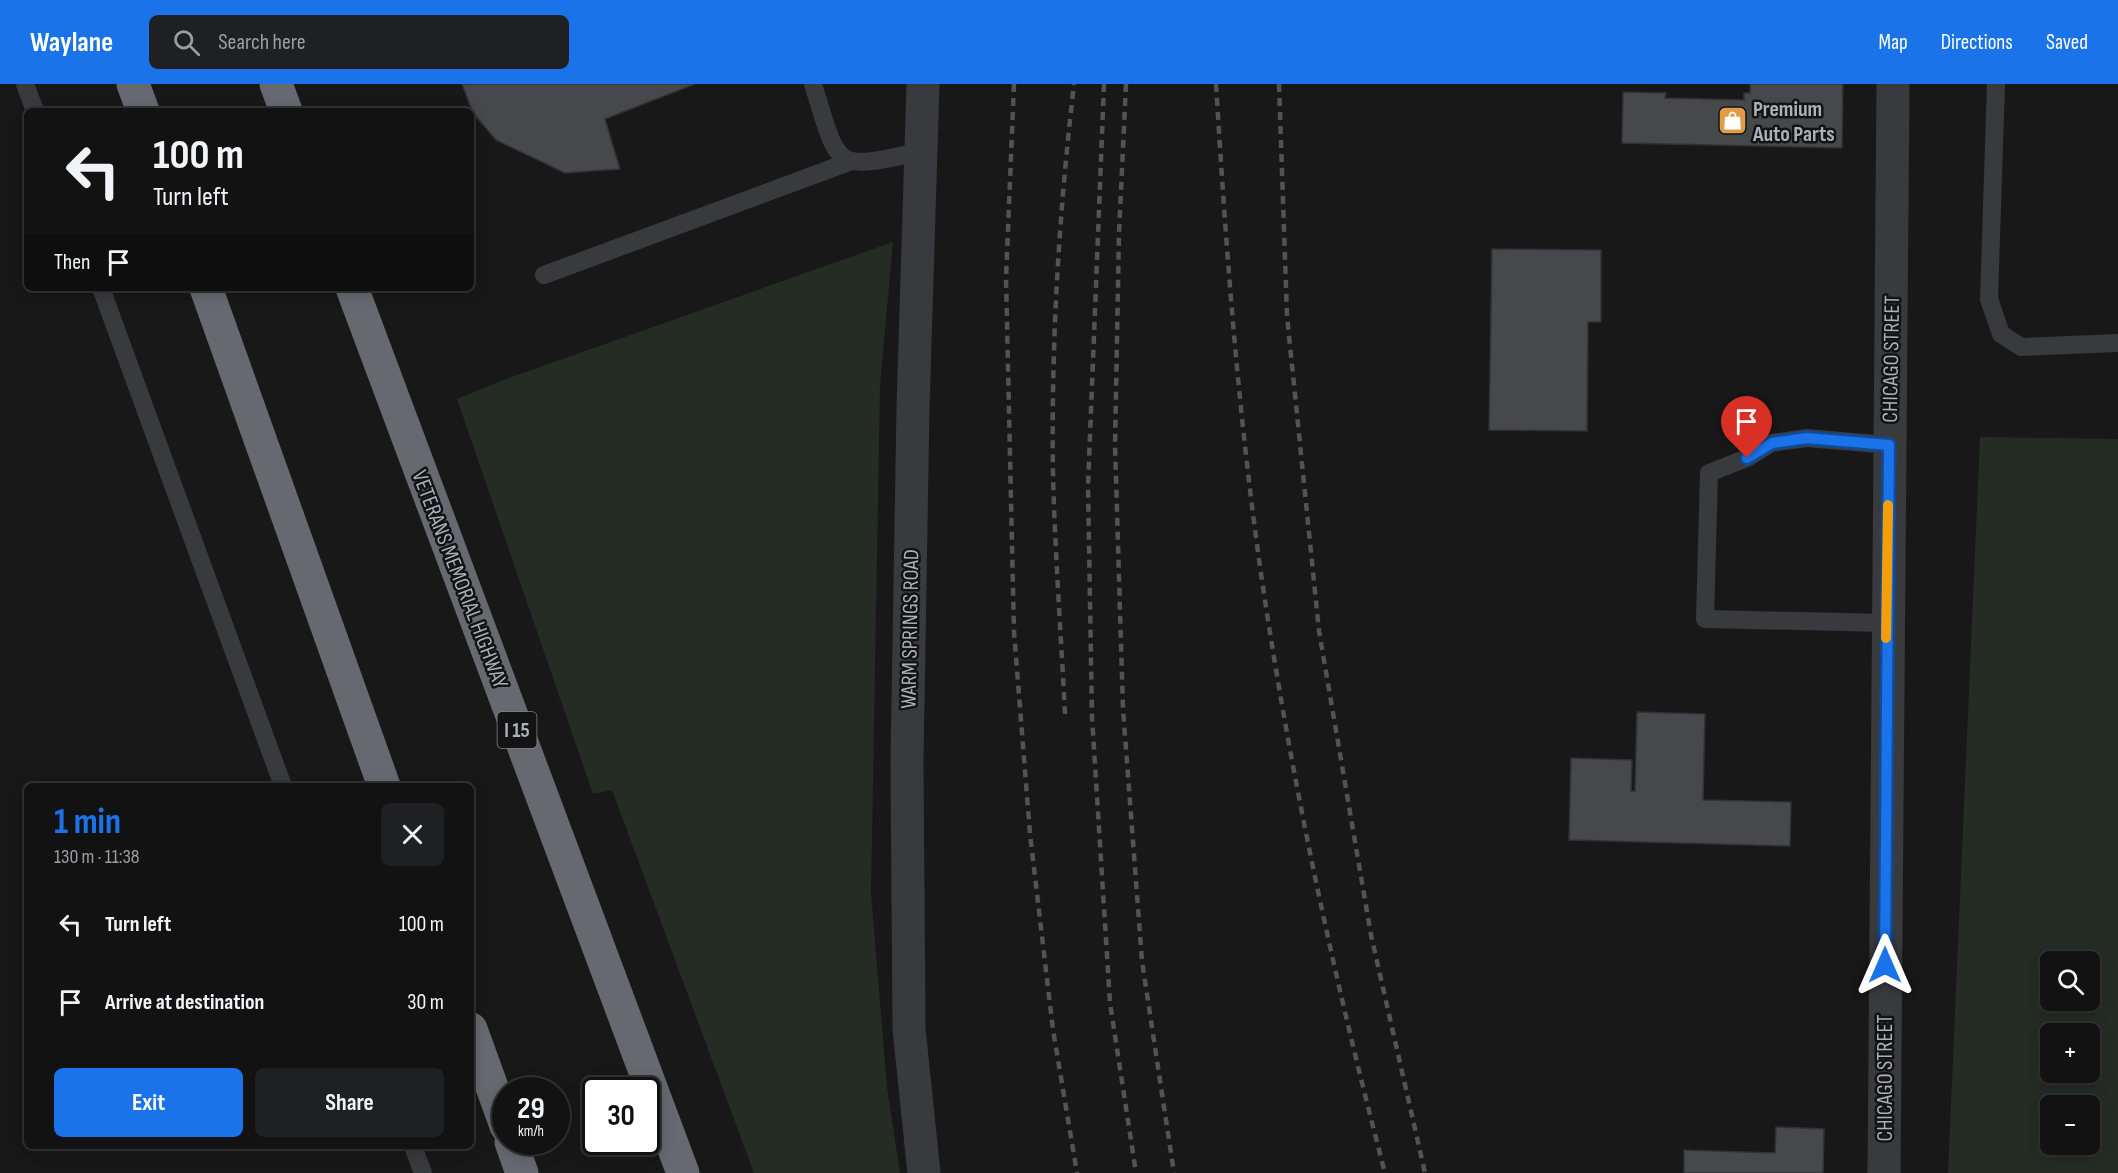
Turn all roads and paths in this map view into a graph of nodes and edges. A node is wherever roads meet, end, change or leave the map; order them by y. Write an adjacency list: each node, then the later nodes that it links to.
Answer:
1 (25, 84): 8 (lane)
2 (133, 84): 9 (highway)
3 (276, 84): 10 (highway)
4 (813, 84): 12 (lane)
5 (923, 84): 11 (street, WARM SPRINGS ROAD)
6 (1893, 84): 18 (street, CHICAGO STREET)
7 (1996, 84): 17 (lane)
8 (34, 108)
9 (142, 108)
10 (285, 108)
11 (923, 151): 12 (lane); 29 (street, WARM SPRINGS ROAD)
12 (849, 162): 13 (lane)
13 (544, 275)
14 (102, 291): 20 (lane)
15 (207, 291): 21 (highway)
16 (353, 291): 28 (highway, VETERANS MEMORIAL HIGHWAY / I 15)
17 (2118, 343)
18 (1889, 445): 19 (street, CHICAGO STREET); 19 (lane)
19 (1887, 623): 30 (street, CHICAGO STREET)
20 (282, 783)
21 (383, 783)
22 (474, 1037): 23 (highway)
23 (492, 1087)
24 (414, 1149): 26 (lane)
25 (516, 1155): 27 (highway)
26 (423, 1173)
27 (522, 1173)
28 (683, 1173)
29 (924, 1173)
30 (1884, 1173)

